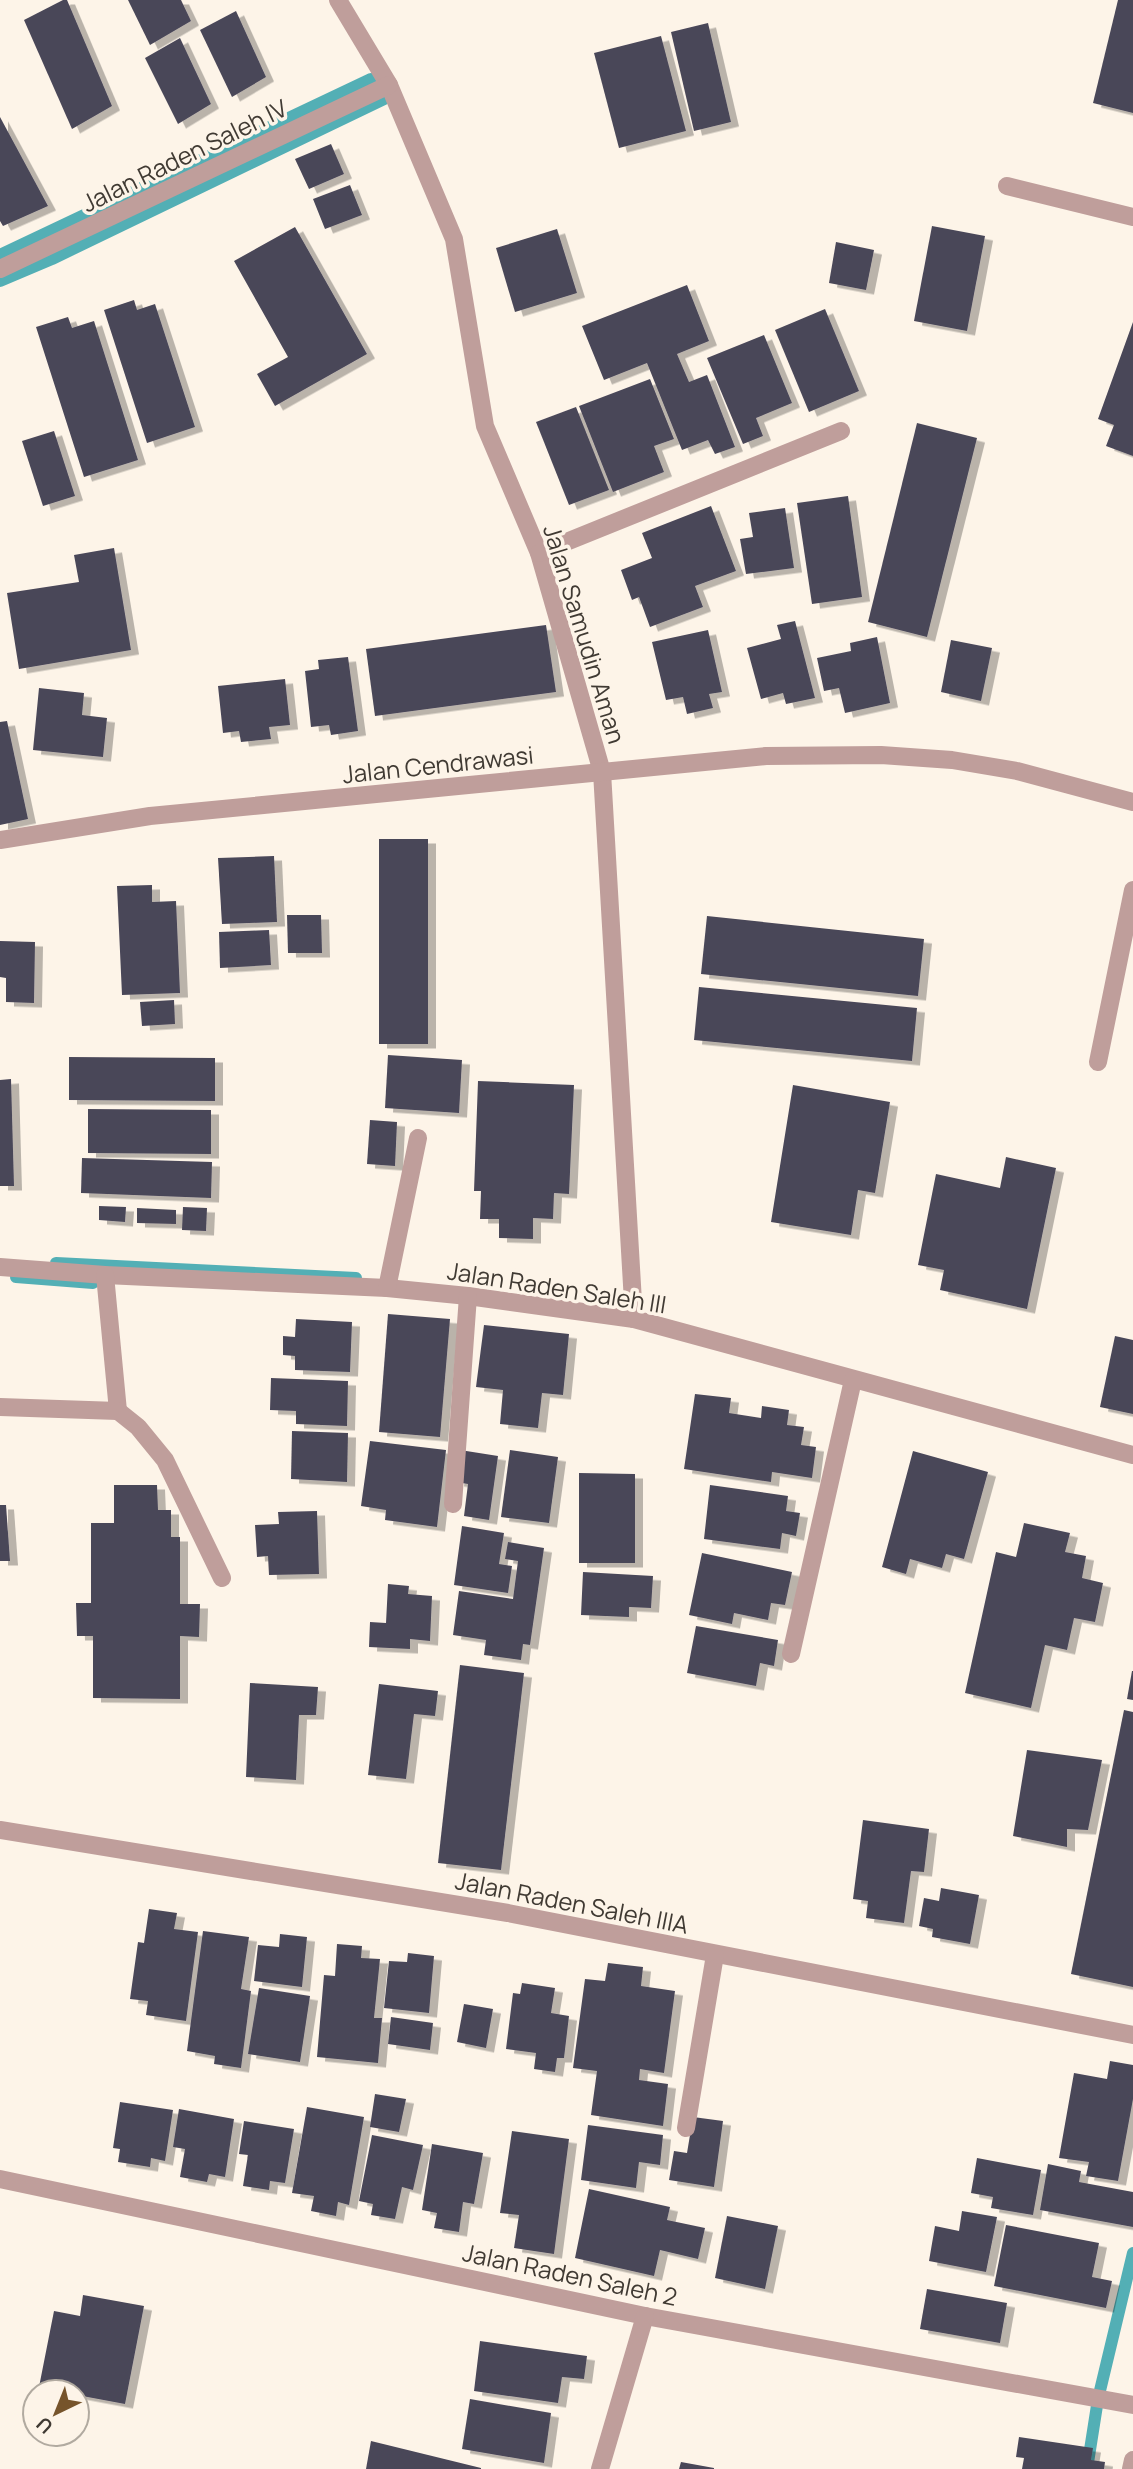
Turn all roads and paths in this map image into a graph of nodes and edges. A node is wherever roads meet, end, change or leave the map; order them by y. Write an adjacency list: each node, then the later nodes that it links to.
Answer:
1 (338, 0): 2 (street, Jalan Samudin Aman)
2 (389, 85): 5 (street, Jalan Raden Saleh IV); 7 (street, Jalan Samudin Aman)
3 (1007, 186): 4 (street)
4 (1133, 217)
5 (0, 269)
6 (841, 431): 7 (street)
7 (539, 553): 8 (street, Jalan Samudin Aman)
8 (602, 772): 9 (street, Jalan Cendrawasi); 10 (street, Jalan Cendrawasi); 18 (street, Jalan Samudin Aman)
9 (1133, 802)
10 (0, 840)
11 (1133, 890): 12 (street)
12 (1098, 1062)
13 (418, 1138): 16 (street)
14 (0, 1267): 15 (street, Jalan Raden Saleh III)
15 (104, 1275): 16 (street, Jalan Raden Saleh III); 21 (street)
16 (387, 1288): 17 (street, Jalan Raden Saleh III)
17 (468, 1296): 18 (street, Jalan Raden Saleh III); 23 (street)
18 (634, 1320): 19 (street, Jalan Raden Saleh III)
19 (853, 1380): 22 (street, Jalan Raden Saleh III); 25 (street)
20 (0, 1406): 21 (street)
21 (118, 1411): 24 (street)
22 (1133, 1455)
23 (453, 1504)
24 (222, 1578)
25 (791, 1654)
26 (0, 1830): 27 (street, Jalan Raden Saleh IIIA)
27 (715, 1955): 28 (street, Jalan Raden Saleh IIIA); 29 (street)
28 (1133, 2035)
29 (686, 2128)
30 (0, 2179): 31 (street, Jalan Raden Saleh 2)
31 (645, 2316): 32 (street, Jalan Raden Saleh 2); 34 (street)
32 (1133, 2405)
33 (1133, 2460): 35 (street)
34 (600, 2469)
35 (1132, 2469)

